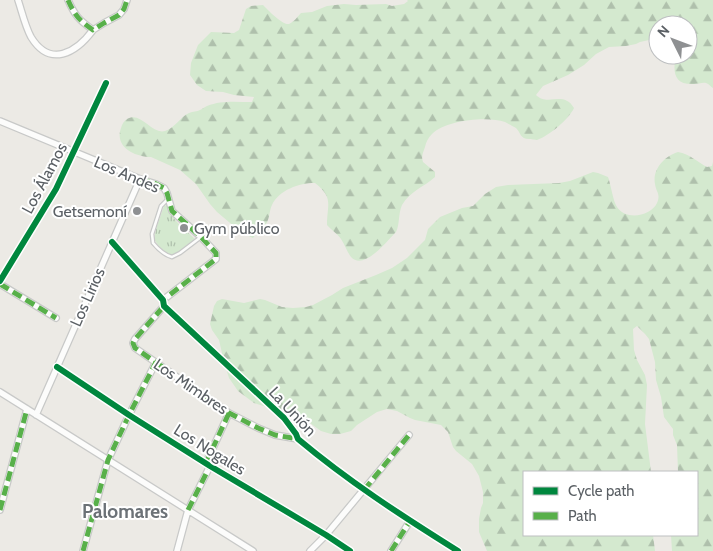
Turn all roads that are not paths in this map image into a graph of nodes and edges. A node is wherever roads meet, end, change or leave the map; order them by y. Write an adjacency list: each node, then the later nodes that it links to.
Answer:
1 (18, 0): 4 (street)
2 (68, 0): 4 (street)
3 (127, 0): 4 (street)
4 (94, 30)
5 (106, 83): 7 (street, Los Álamos)
6 (0, 121): 7 (street, Los Andes)
7 (74, 152): 8 (street, Los Andes); 12 (street, Los Álamos)
8 (140, 179): 9 (street, Los Andes); 11 (street, Los Lirios)
9 (168, 199): 10 (street, Los Andes); 10 (lane)
10 (201, 237): 13 (street, Los Andes)
11 (112, 242): 13 (street, La Unión); 16 (street, Los Lirios)
12 (0, 283): 14 (street)
13 (164, 303): 15 (street, Los Mimbres); 23 (street, La Unión)
14 (56, 318)
15 (156, 362): 19 (street, Los Mimbres); 21 (street)
16 (57, 366): 20 (street, Los Lirios); 21 (street, Los Nogales)
17 (0, 392): 18 (street)
18 (27, 409): 20 (street); 27 (street)
19 (229, 413): 23 (street, Los Mimbres); 25 (street)
20 (36, 415): 24 (street)
21 (129, 415): 24 (street); 25 (street, Los Nogales)
22 (409, 435): 26 (street)
23 (298, 439): 26 (street, La Unión)
24 (108, 460): 28 (street); 31 (street)
25 (208, 464): 28 (street); 30 (street, Los Nogales)
26 (364, 490): 29 (street, La Unión); 30 (street)
27 (0, 510)
28 (188, 510): 32 (street); 33 (street)
29 (410, 522): 36 (street); 37 (street, La Unión)
30 (326, 535): 34 (street); 35 (street, Los Nogales)
31 (83, 551)
32 (177, 551)
33 (253, 551)
34 (310, 551)
35 (350, 551)
36 (391, 551)
37 (458, 551)

